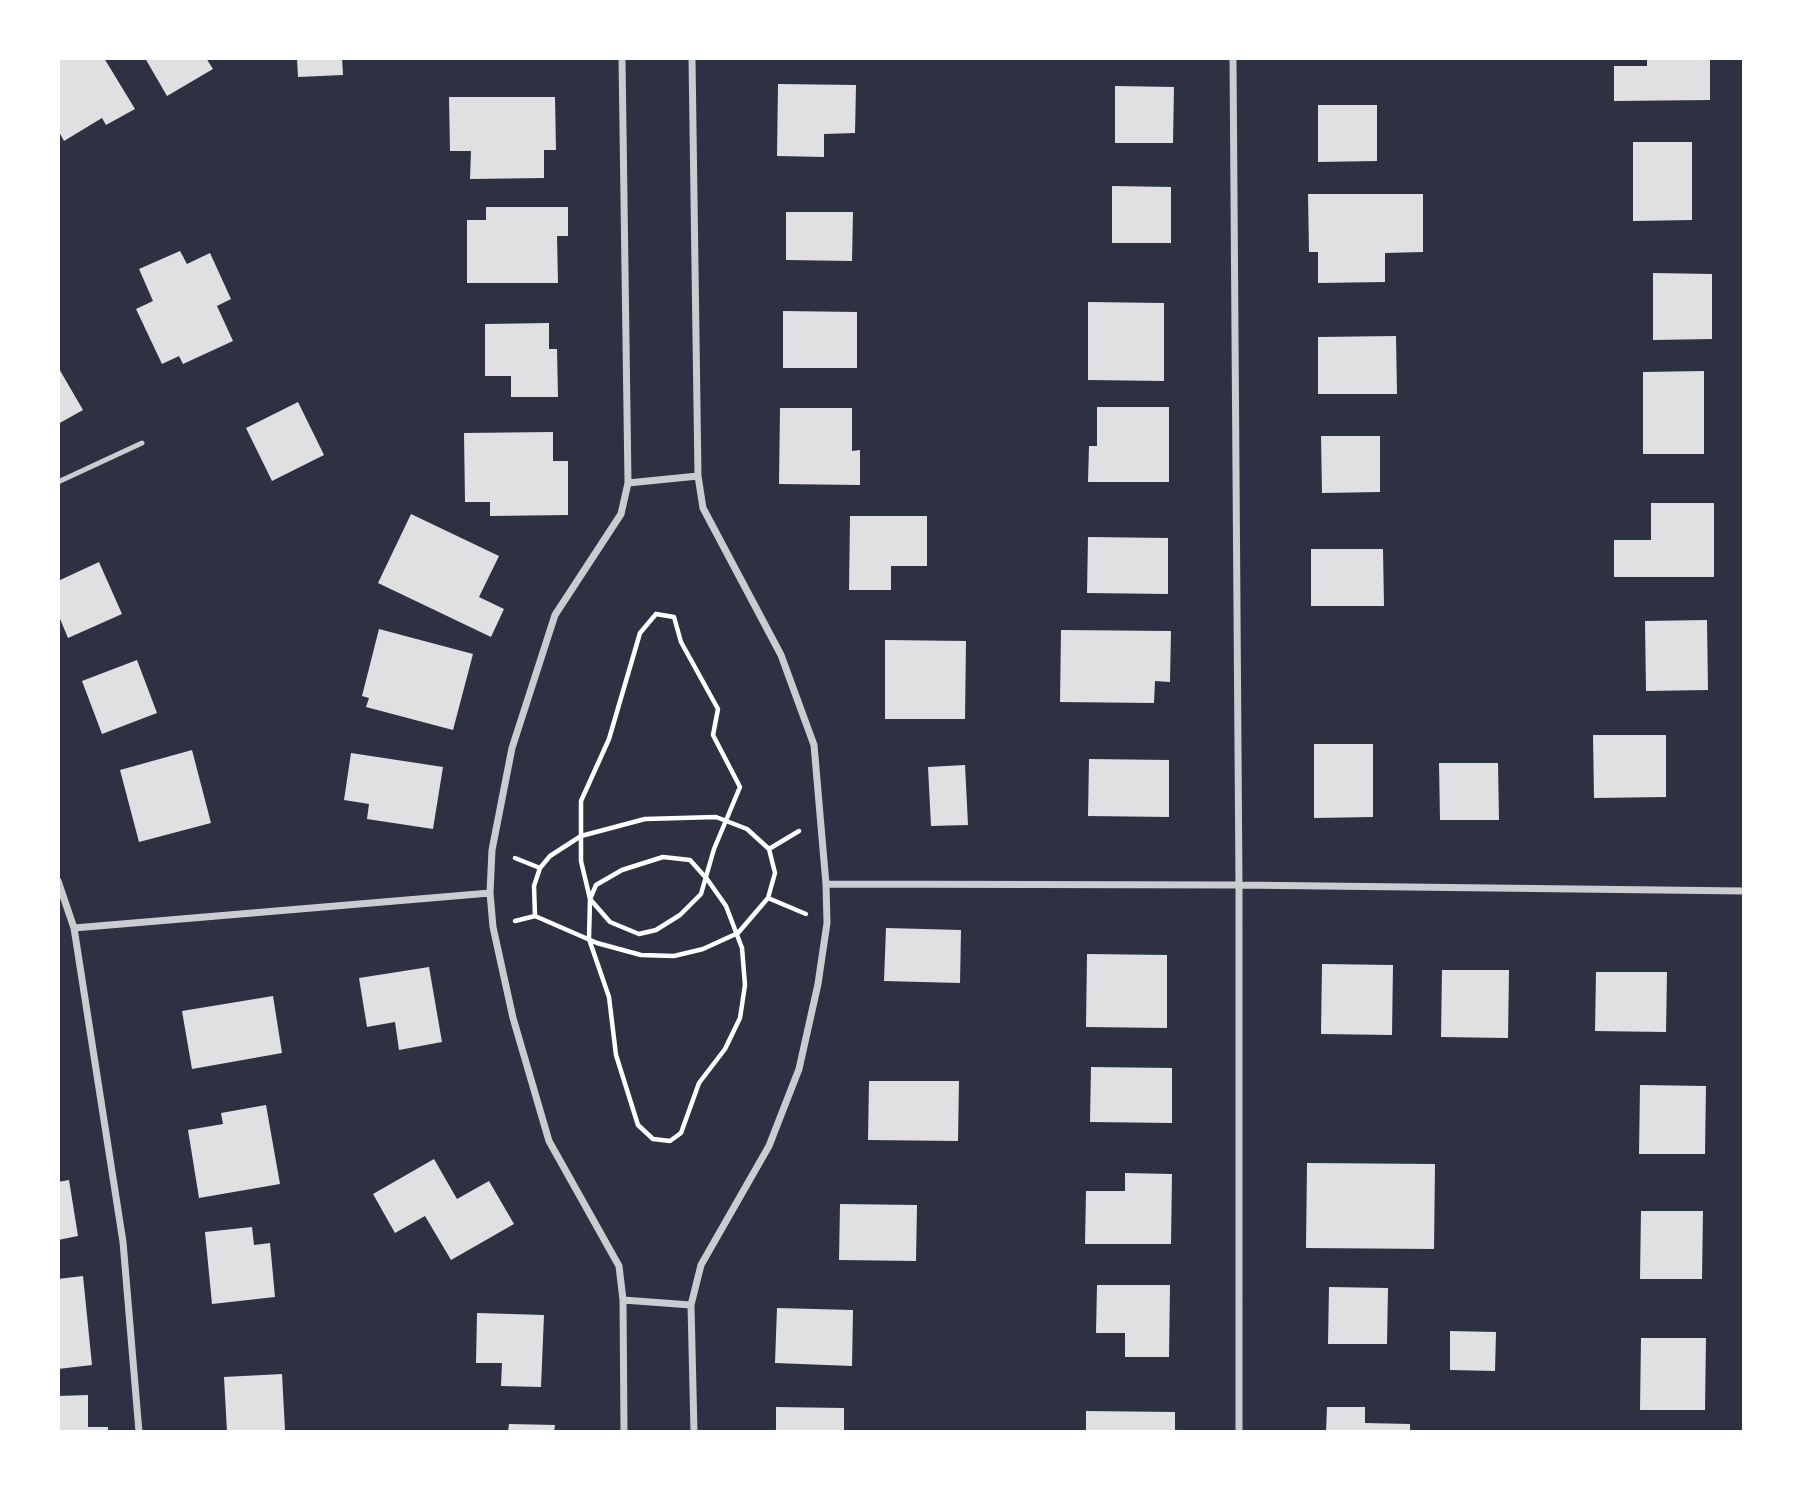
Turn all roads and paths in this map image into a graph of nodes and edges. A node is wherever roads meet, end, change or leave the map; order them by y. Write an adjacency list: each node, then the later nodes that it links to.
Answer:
1 (622, 58): 7 (street)
2 (692, 58): 5 (street)
3 (1233, 58): 15 (street)
4 (142, 443): 6 (lane)
5 (698, 476): 7 (street); 8 (street)
6 (58, 482)
7 (628, 483): 17 (street)
8 (821, 819): 11 (path); 14 (street)
9 (725, 820): 10 (path); 10 (path); 11 (path); 12 (path)
10 (581, 836): 19 (path); 20 (path)
11 (769, 849): 18 (path)
12 (707, 879): 19 (path); 19 (path); 24 (path)
13 (58, 880): 23 (street)
14 (826, 884): 15 (street); 21 (street)
15 (1239, 885): 16 (street); 31 (street)
16 (1744, 891)
17 (490, 893): 22 (street); 23 (street)
18 (768, 898): 21 (path); 24 (path)
19 (590, 899): 25 (path)
20 (535, 916): 22 (path); 25 (path)
21 (827, 923): 27 (street)
22 (494, 927): 26 (street)
23 (74, 928): 28 (street)
24 (737, 933): 25 (path); 25 (path)
25 (589, 939)
26 (622, 1300): 27 (street); 29 (street)
27 (691, 1305): 30 (street)
28 (139, 1432)
29 (624, 1432)
30 (694, 1432)
31 (1239, 1432)

